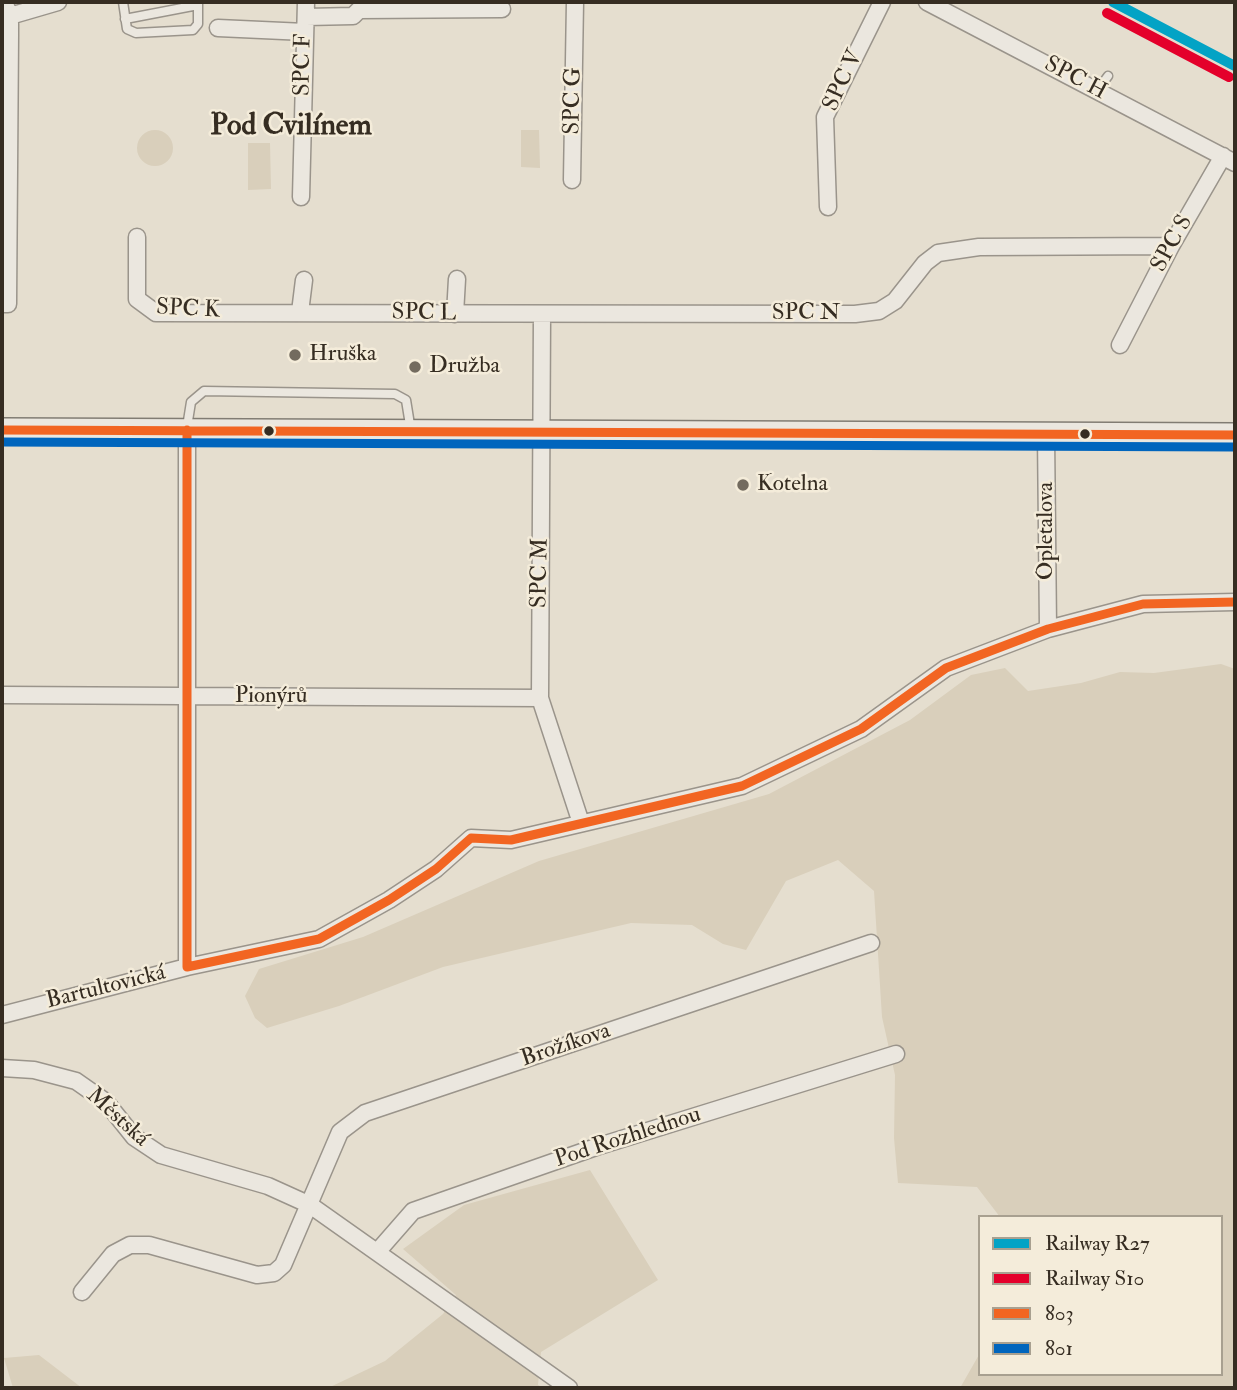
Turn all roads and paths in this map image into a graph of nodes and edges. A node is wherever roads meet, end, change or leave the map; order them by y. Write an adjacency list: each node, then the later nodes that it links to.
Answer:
1 (58, 2): 7 (street)
2 (123, 2): 10 (lane)
3 (575, 2): 15 (street, SPC G)
4 (882, 2): 17 (street, SPC V)
5 (927, 2): 13 (street, SPC H)
6 (198, 3): 10 (lane); 10 (lane)
7 (7, 9): 22 (street)
8 (502, 9): 9 (street, SPC F)
9 (305, 17): 11 (street); 16 (street, SPC F)
10 (125, 19)
11 (218, 28)
12 (1108, 75): 13 (lane)
13 (1097, 91): 14 (street, SPC H)
14 (1229, 160): 19 (street, SPC S)
15 (572, 180)
16 (301, 197)
17 (828, 206)
18 (137, 237): 23 (street, SPC K)
19 (1171, 246): 25 (street, SPC N); 26 (street, SPC S)
20 (457, 279): 24 (street)
21 (304, 280): 23 (street)
22 (5, 304)
23 (303, 312): 24 (street, SPC L)
24 (455, 314): 25 (street, SPC L)
25 (542, 316): 30 (street, SPC M)
26 (1120, 345)
27 (2, 430): 28 (main road)
28 (187, 430): 29 (main road); 29 (lane); 36 (street)
29 (412, 431): 30 (main road)
30 (542, 432): 31 (main road); 37 (street, SPC M)
31 (1046, 434): 32 (main road); 34 (street, Opletalova)
32 (1235, 435)
33 (1235, 602): 34 (street)
34 (1048, 629): 38 (street)
35 (2, 695): 36 (street, Pionýrů)
36 (188, 697): 37 (street, Pionýrů); 40 (street)
37 (540, 698): 38 (street, SPC M)
38 (581, 823): 40 (street, Bartultovická)
39 (871, 943): 44 (street, Brožíkova)
40 (187, 967): 41 (street, Bartultovická)
41 (2, 1015)
42 (896, 1054): 45 (street, Pod Rozhlednou)
43 (2, 1069): 44 (street, Městská)
44 (310, 1205): 45 (street, Městská); 46 (street)
45 (378, 1251): 47 (street, Městská)
46 (82, 1292)
47 (569, 1388)

